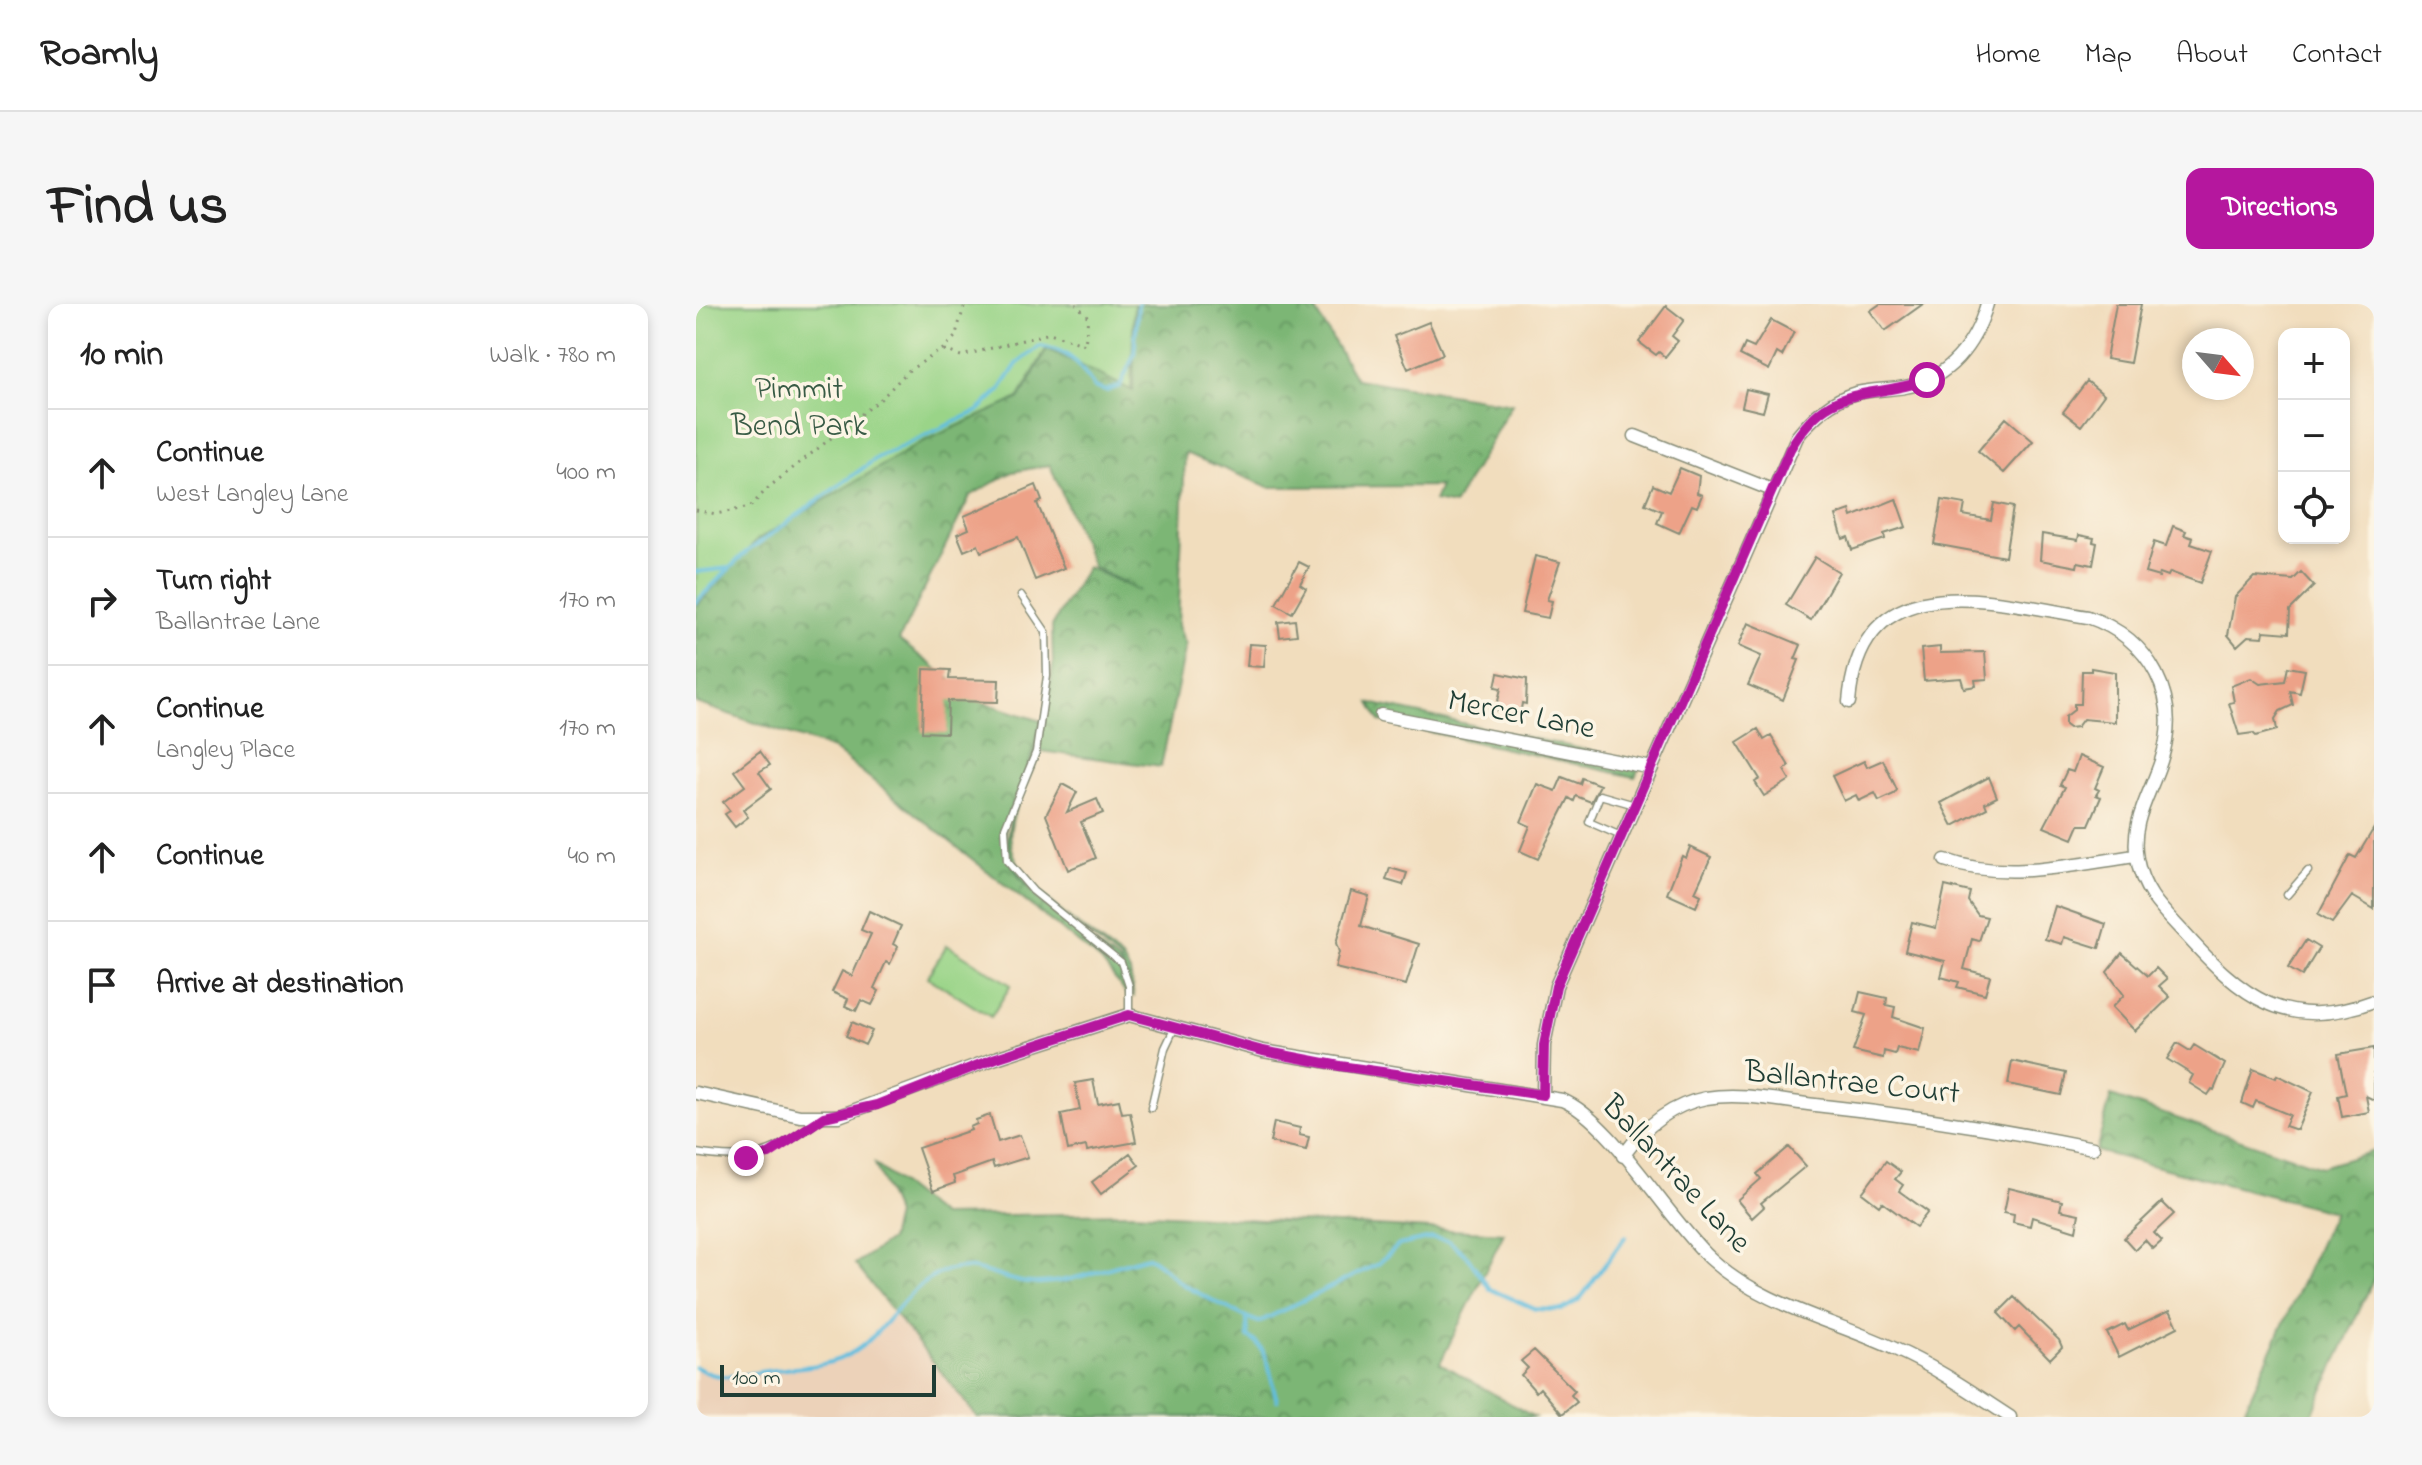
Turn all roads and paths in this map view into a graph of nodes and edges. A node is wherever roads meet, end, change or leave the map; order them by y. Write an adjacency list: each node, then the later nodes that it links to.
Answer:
1 (965, 304): 4 (path)
2 (1076, 304): 4 (path)
3 (1987, 304): 6 (street)
4 (943, 349): 7 (path)
5 (1635, 436): 6 (street)
6 (1772, 490): 11 (street)
7 (696, 510)
8 (1021, 595): 19 (lane)
9 (1849, 702): 14 (street)
10 (1381, 715): 11 (street, Mercer Lane)
11 (1652, 768): 12 (street)
12 (1635, 805): 13 (street); 13 (lane)
13 (1621, 836): 22 (street)
14 (2136, 856): 15 (street); 18 (street)
15 (1945, 860)
16 (2308, 871): 17 (lane)
17 (2287, 895)
18 (2374, 1001)
19 (1129, 1015): 20 (street, Ballantrae Lane); 24 (street)
20 (1178, 1028): 22 (street, Ballantrae Lane); 23 (lane)
21 (696, 1093): 24 (street)
22 (1543, 1095): 27 (street, Ballantrae Lane)
23 (1151, 1108)
24 (824, 1117): 26 (lane)
25 (2093, 1148): 27 (street, Ballantrae Court)
26 (696, 1153)
27 (1623, 1156): 28 (street, Ballantrae Lane)
28 (2010, 1417)

